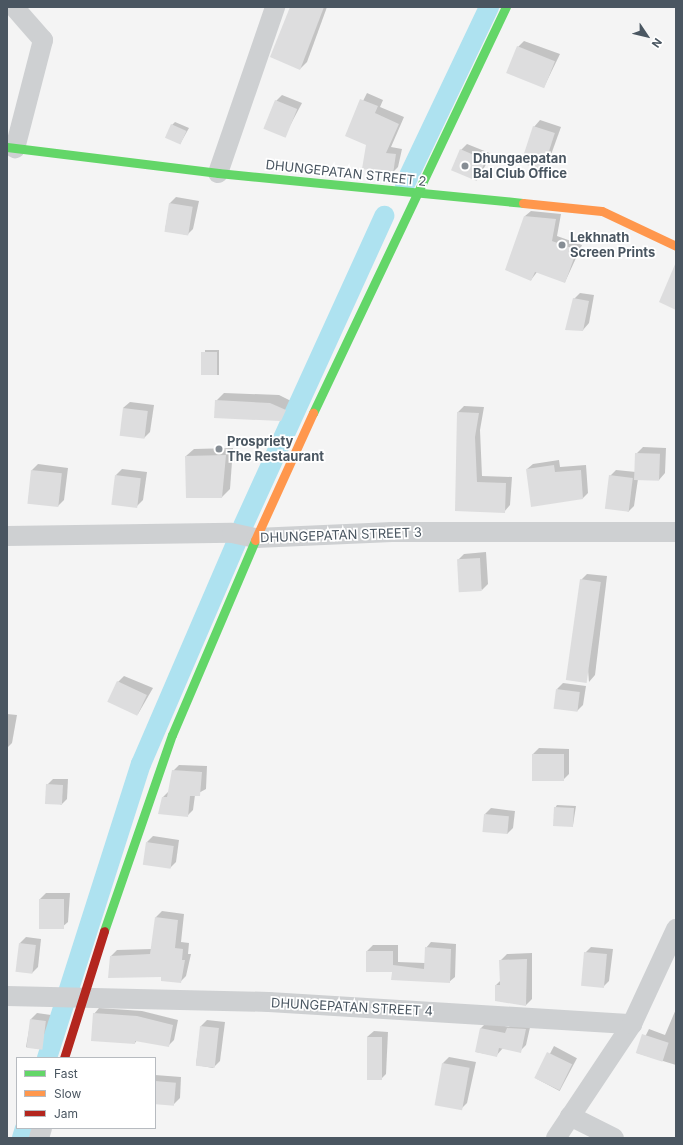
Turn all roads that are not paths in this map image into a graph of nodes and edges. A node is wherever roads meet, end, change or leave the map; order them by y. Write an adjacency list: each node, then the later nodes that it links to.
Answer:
1 (14, 7): 4 (street)
2 (275, 7): 5 (street)
3 (506, 7): 6 (street)
4 (11, 147): 5 (street, DHUNGEPATAN STREET 2)
5 (218, 173): 6 (street, DHUNGEPATAN STREET 2)
6 (417, 194): 7 (street, DHUNGEPATAN STREET 2); 10 (street)
7 (676, 246)
8 (676, 532): 10 (street, DHUNGEPATAN STREET 3)
9 (7, 536): 10 (street, DHUNGEPATAN STREET 3)
10 (256, 538): 13 (street)
11 (676, 929): 14 (street)
12 (7, 996): 13 (street, DHUNGEPATAN STREET 4)
13 (71, 997): 14 (street, DHUNGEPATAN STREET 4); 15 (street)
14 (632, 1024): 16 (street)
15 (64, 1057)
16 (570, 1116): 17 (street); 18 (street)
17 (556, 1138)
18 (614, 1138)

